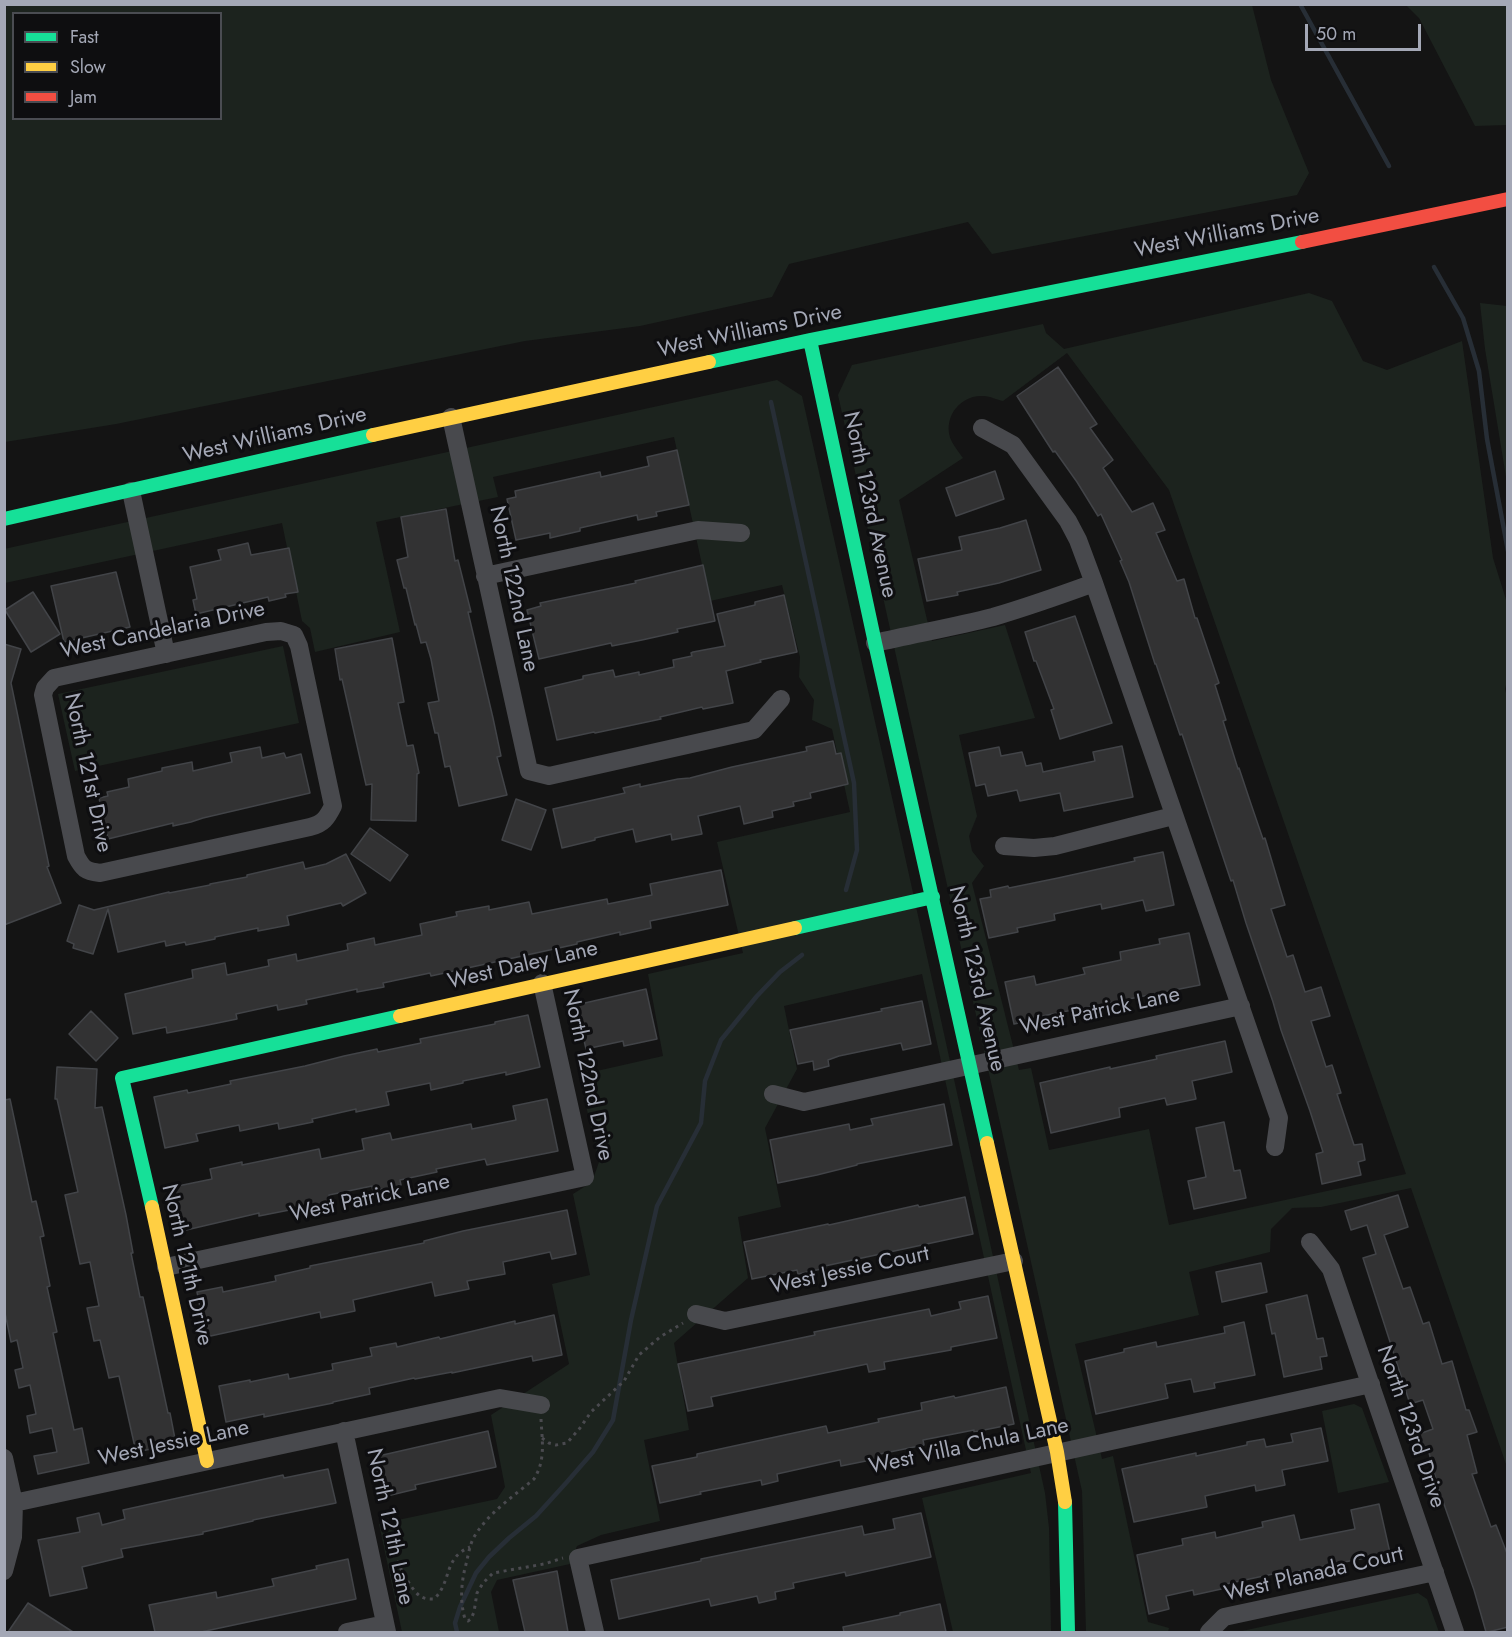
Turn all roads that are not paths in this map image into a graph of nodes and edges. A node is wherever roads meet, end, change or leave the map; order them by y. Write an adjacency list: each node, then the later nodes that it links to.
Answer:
1 (1508, 199): 2 (street, West Williams Drive)
2 (810, 339): 3 (street, West Williams Drive); 10 (street, North 123rd Avenue)
3 (451, 417): 5 (street, West Williams Drive); 8 (street, North 122nd Lane)
4 (982, 428): 9 (street)
5 (131, 491): 6 (street, West Williams Drive); 11 (street)
6 (4, 519)
7 (741, 533): 8 (street)
8 (485, 576): 13 (street, North 122nd Lane)
9 (1094, 583): 10 (street); 14 (street)
10 (875, 643): 17 (street, North 123rd Avenue)
11 (166, 654): 12 (street, West Candelaria Drive); 16 (street, West Candelaria Drive)
12 (45, 688): 16 (street, North 121st Drive)
13 (781, 699)
14 (1173, 816): 15 (street); 19 (street)
15 (1004, 846)
16 (82, 867)
17 (933, 897): 18 (street, West Daley Lane); 20 (street, North 123rd Avenue)
18 (542, 983): 21 (street, West Daley Lane); 24 (street, North 122nd Drive)
19 (1241, 1006): 20 (street, West Patrick Lane); 23 (street)
20 (970, 1065): 22 (street, West Patrick Lane); 26 (street, North 123rd Avenue)
21 (122, 1078): 27 (street, North 121th Drive)
22 (773, 1094)
23 (1275, 1147)
24 (585, 1177): 27 (street, West Patrick Lane)
25 (1310, 1242): 29 (street, North 123rd Drive)
26 (1014, 1261): 28 (street, West Jessie Court); 32 (street, North 123rd Avenue)
27 (166, 1267): 34 (street, North 121th Drive)
28 (696, 1314)
29 (1371, 1384): 32 (street, West Villa Chula Lane); 37 (street, North 123rd Drive)
30 (541, 1405): 31 (street)
31 (344, 1431): 34 (street, West Jessie Lane); 38 (street, North 121th Lane)
32 (1057, 1452): 40 (street, West Villa Chula Lane); 41 (street, North 123rd Avenue)
33 (4, 1458): 35 (street)
34 (207, 1461): 35 (street, West Jessie Lane)
35 (14, 1503): 36 (street)
36 (4, 1571)
37 (1435, 1572): 42 (street, West Planada Court); 43 (street, North 123rd Drive)
38 (386, 1628): 39 (street)
39 (347, 1632)
40 (595, 1632)
41 (1068, 1632)
42 (1209, 1632)
43 (1455, 1632)

